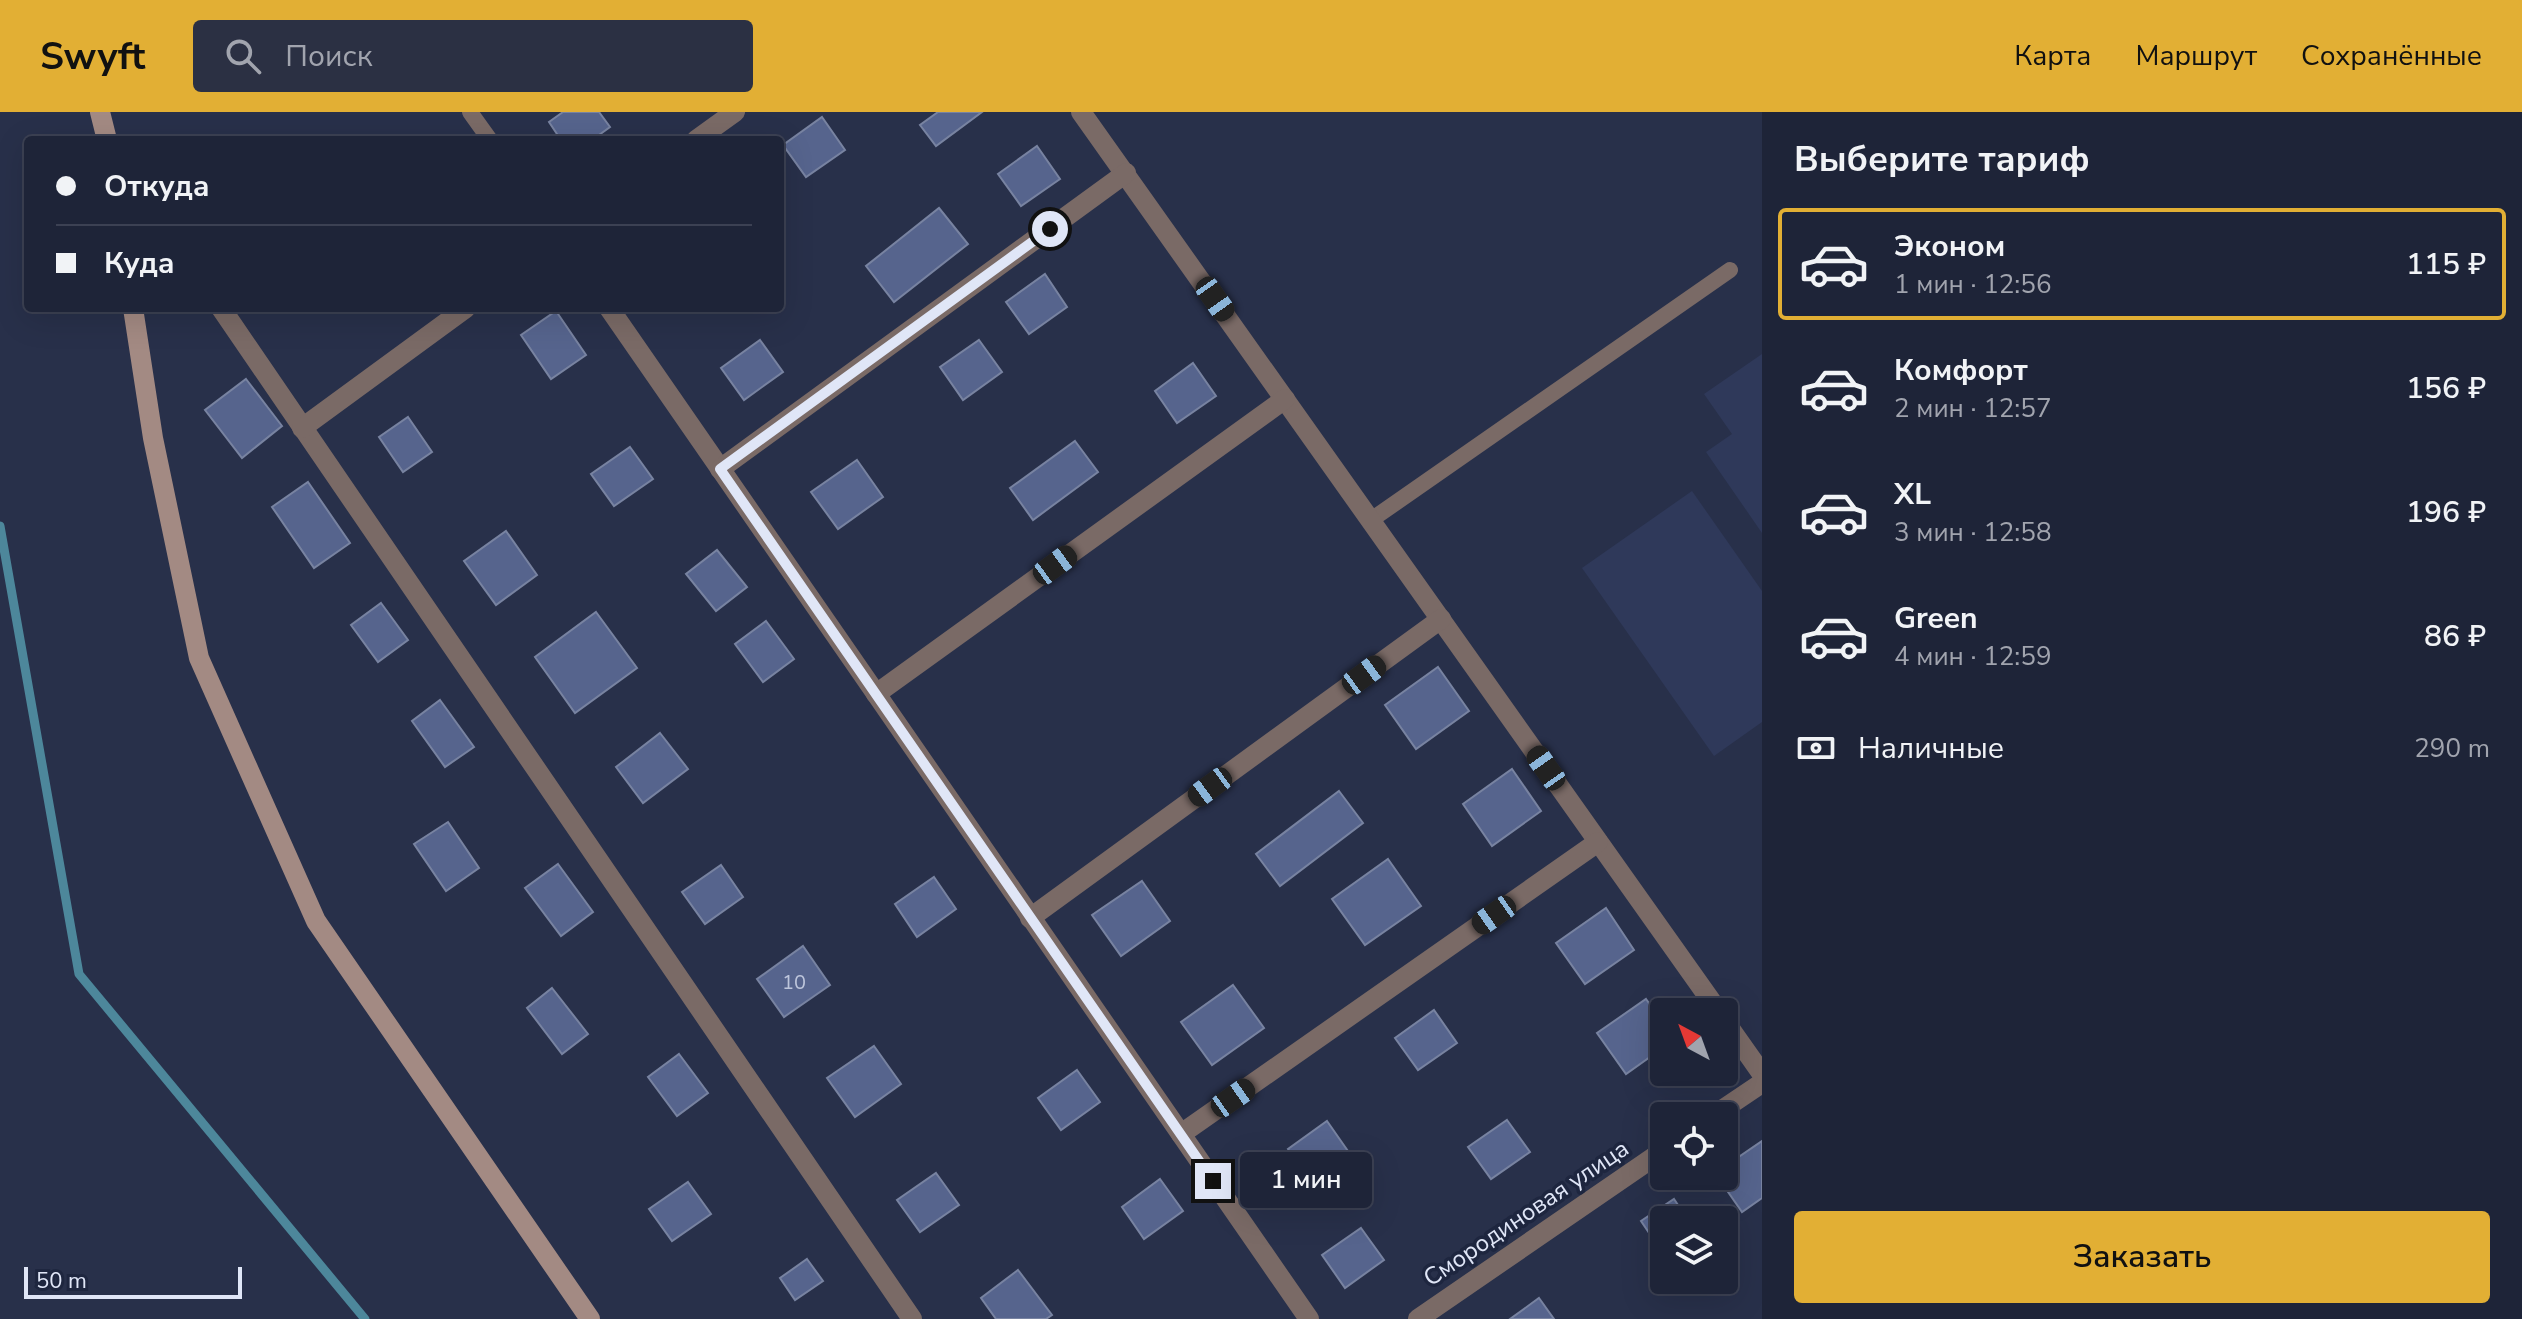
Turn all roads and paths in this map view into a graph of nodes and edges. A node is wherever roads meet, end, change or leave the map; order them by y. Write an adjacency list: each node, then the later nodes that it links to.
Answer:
1 (100, 112): 5 (street)
2 (470, 112): 6 (lane)
3 (735, 112): 7 (street)
4 (1081, 112): 8 (street)
5 (106, 136)
6 (487, 136)
7 (702, 136)
8 (1126, 173): 14 (street); 16 (street)
9 (1730, 270): 17 (lane)
10 (134, 312): 29 (street)
11 (224, 312): 15 (street)
12 (461, 312): 15 (street)
13 (612, 312): 16 (street)
14 (1285, 399): 17 (street); 19 (street)
15 (302, 428): 30 (street)
16 (720, 469): 19 (street)
17 (1371, 520): 18 (street)
18 (1441, 619): 20 (street); 21 (street)
19 (876, 694): 21 (street)
20 (1598, 842): 22 (street); 27 (street)
21 (1030, 918): 27 (street)
22 (1709, 998)
23 (1738, 1040): 24 (street)
24 (1762, 1074)
25 (1762, 1083): 26 (street)
26 (1734, 1102)
27 (1181, 1134): 31 (street)
28 (1650, 1160): 32 (street, Смородиновая улица)
29 (590, 1319)
30 (912, 1319)
31 (1309, 1319)
32 (1418, 1319)

